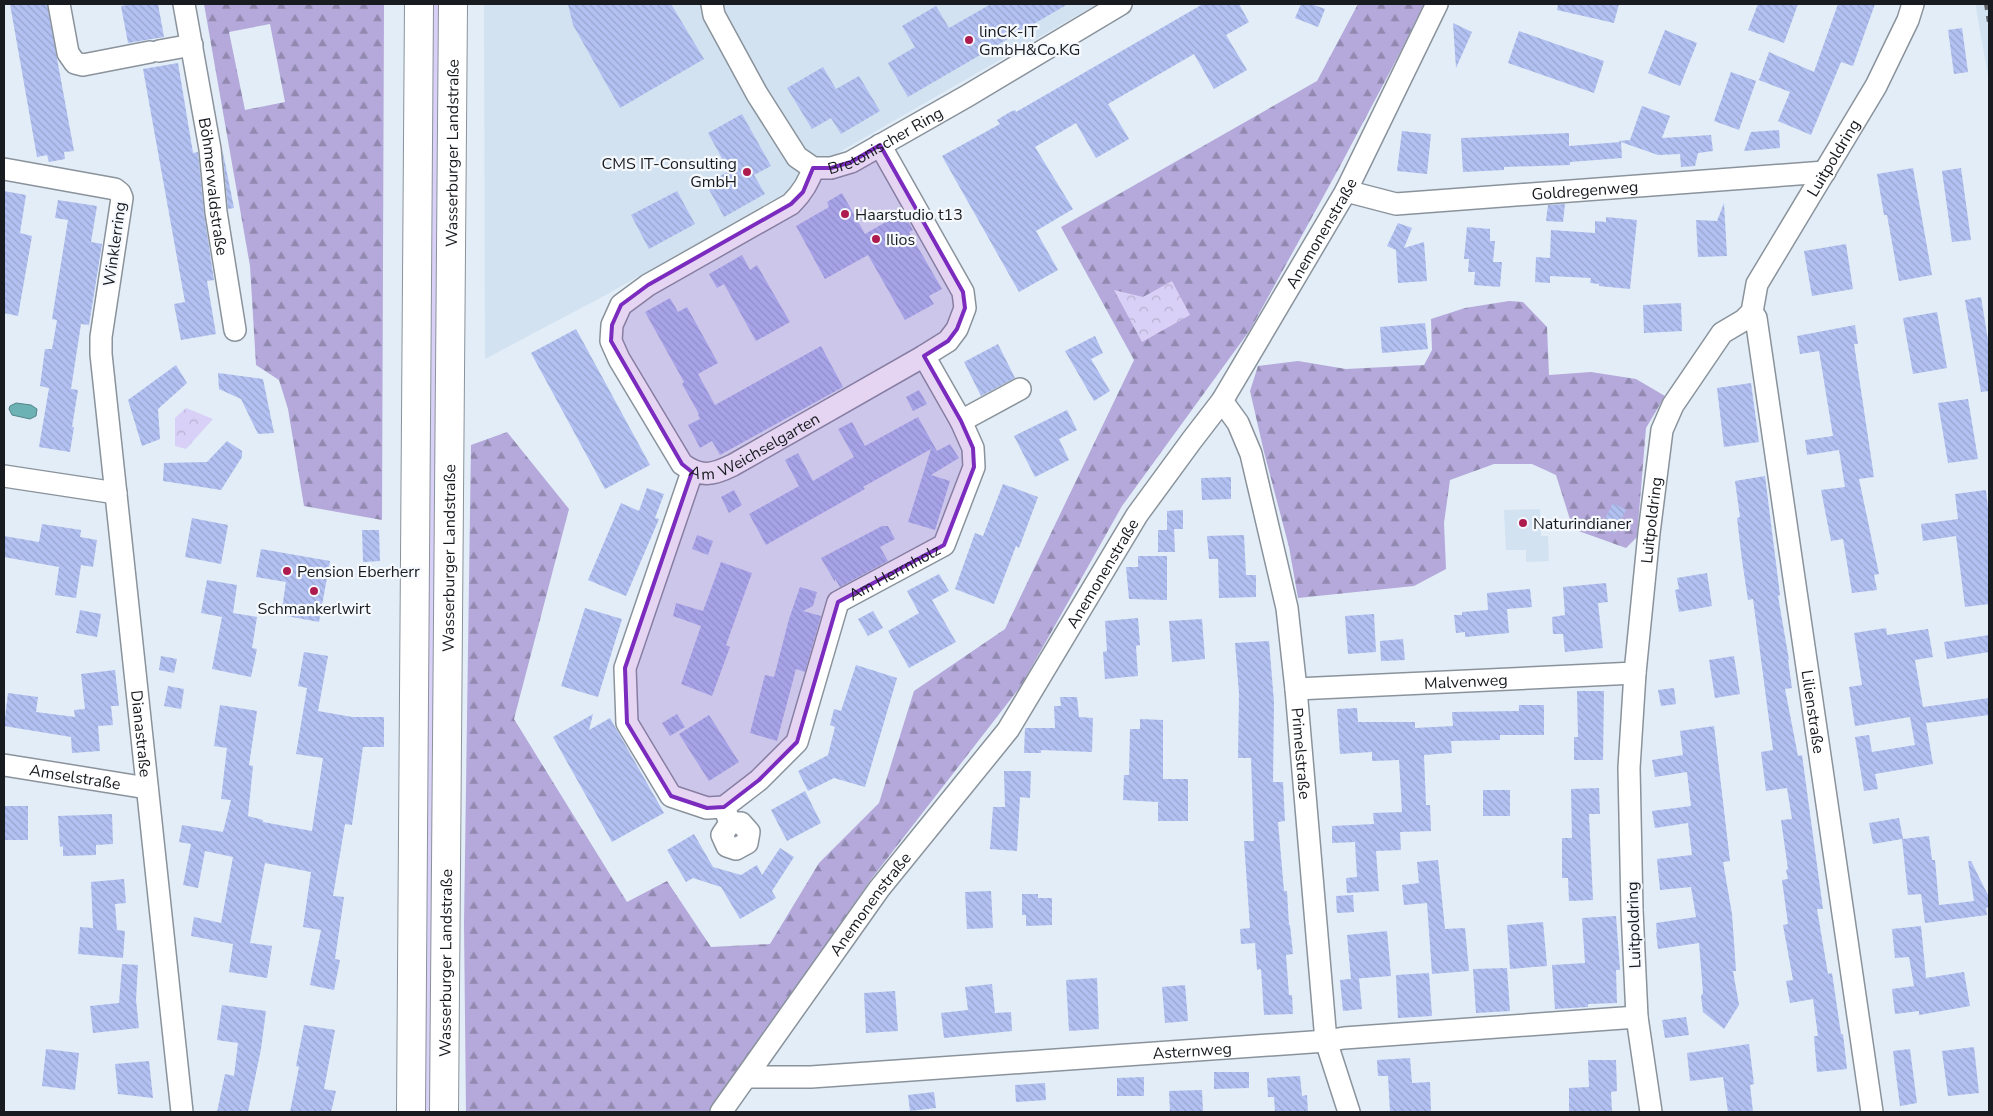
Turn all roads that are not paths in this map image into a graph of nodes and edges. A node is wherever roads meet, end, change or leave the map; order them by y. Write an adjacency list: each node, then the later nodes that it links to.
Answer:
1 (59, 4): 9 (street)
2 (184, 4): 9 (street, Böhmerwaldstraße)
3 (419, 4): 33 (main road, Wasserburger Landstraße)
4 (453, 4): 34 (main road, Wasserburger Landstraße)
5 (712, 4): 11 (street, Bretonischer Ring)
6 (1120, 4): 10 (street, Bretonischer Ring)
7 (1437, 4): 14 (street, Anemonenstraße)
8 (1913, 4): 13 (street, Luitpoldring)
9 (192, 44): 16 (street, Böhmerwaldstraße)
10 (880, 145): 11 (street, Bretonischer Ring); 18 (street, Am Weichselgarten)
11 (813, 168): 22 (street, Am Weichselgarten)
12 (4, 169): 17 (street, Winklerring)
13 (1825, 172): 14 (street, Goldregenweg); 15 (street, Luitpoldring)
14 (1346, 191): 20 (street, Anemonenstraße)
15 (1752, 312): 25 (street, Luitpoldring); 38 (street, Lilienstraße)
16 (235, 330)
17 (101, 354): 24 (street, Dianastraße)
18 (924, 356): 21 (street, Am Herrnholz); 22 (street, Am Weichselgarten)
19 (1020, 389): 21 (street)
20 (1222, 402): 26 (street, Primelstraße); 31 (street, Anemonenstraße)
21 (961, 421): 22 (street, Am Herrnholz)
22 (692, 472)
23 (4, 476): 24 (street)
24 (116, 493): 28 (street, Dianastraße)
25 (1635, 673): 26 (street, Malvenweg); 29 (street, Luitpoldring)
26 (1296, 689): 30 (street, Primelstraße)
27 (4, 765): 28 (street, Amselstraße)
28 (147, 788): 32 (street, Dianastraße)
29 (1636, 1017): 30 (street, Asternweg); 37 (street, Luitpoldring)
30 (1326, 1041): 31 (street, Asternweg); 36 (street, Primelstraße)
31 (747, 1077): 35 (street, Anemonenstraße)
32 (182, 1112)
33 (412, 1112)
34 (444, 1112)
35 (721, 1112)
36 (1349, 1112)
37 (1651, 1112)
38 (1872, 1112)

